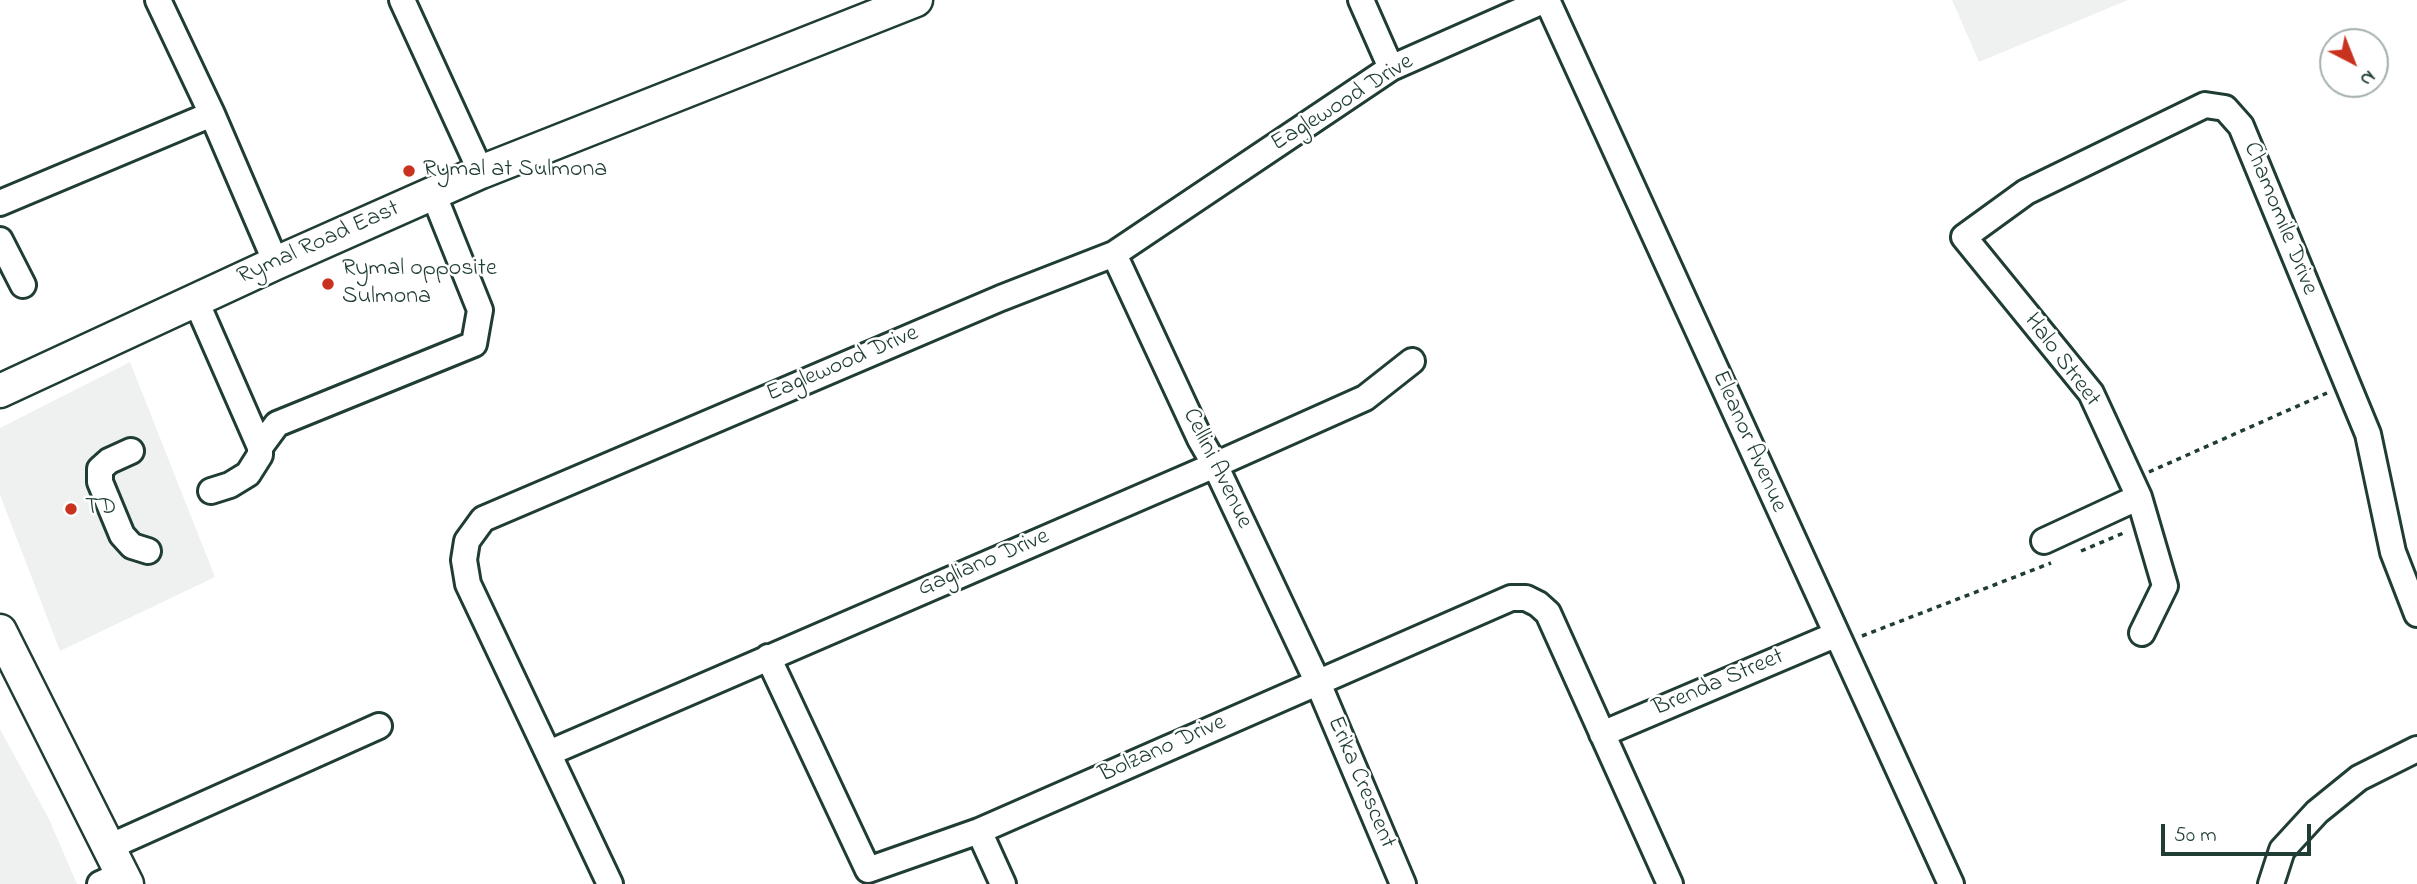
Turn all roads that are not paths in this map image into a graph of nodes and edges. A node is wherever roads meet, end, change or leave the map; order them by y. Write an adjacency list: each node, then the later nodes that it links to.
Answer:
1 (158, 0): 7 (street)
2 (402, 0): 8 (street)
3 (916, 0): 8 (main road, Rymal Road East)
4 (1361, 0): 6 (street)
5 (1546, 0): 6 (street, Eaglewood Drive); 29 (street, Eleanor Avenue)
6 (1391, 68): 13 (street, Eaglewood Drive)
7 (212, 114): 10 (street); 14 (street)
8 (481, 172): 9 (main road, Rymal Road East)
9 (433, 193): 14 (main road, Rymal Road East); 19 (street)
10 (0, 203)
11 (1964, 237): 22 (street, Halo Street); 26 (street, Chamomile Drive)
12 (0, 240): 15 (street)
13 (1114, 254): 21 (street, Cellini Avenue); 35 (street, Eaglewood Drive)
14 (276, 263): 16 (main road, Rymal Road East)
15 (23, 285)
16 (195, 301): 18 (main road, Rymal Road East); 19 (street)
17 (1412, 361): 21 (street, Gagliano Drive)
18 (0, 391)
19 (260, 447): 23 (street)
20 (131, 451): 24 (street)
21 (1215, 465): 30 (street, Gagliano Drive); 31 (street, Cellini Avenue)
22 (2135, 489): 25 (street); 28 (street, Halo Street)
23 (211, 491)
24 (148, 551)
25 (2048, 552)
26 (2417, 614)
27 (0, 631): 37 (main road)
28 (2142, 633)
29 (1837, 639): 33 (street, Brenda Street); 42 (street, Eleanor Avenue)
30 (768, 657): 35 (street, Gagliano Drive); 36 (street, Bolzano Drive)
31 (1318, 683): 33 (street, Bolzano Drive); 36 (street, Bolzano Drive); 40 (street, Erika Crescent)
32 (379, 726): 37 (street)
33 (1602, 734): 41 (street, Bolzano Drive)
34 (2417, 749): 43 (street)
35 (549, 753): 38 (street, Eaglewood Drive)
36 (979, 831): 39 (street)
37 (114, 872)
38 (610, 884)
39 (1003, 884)
40 (1403, 884)
41 (1670, 884)
42 (1951, 884)
43 (2271, 884)

